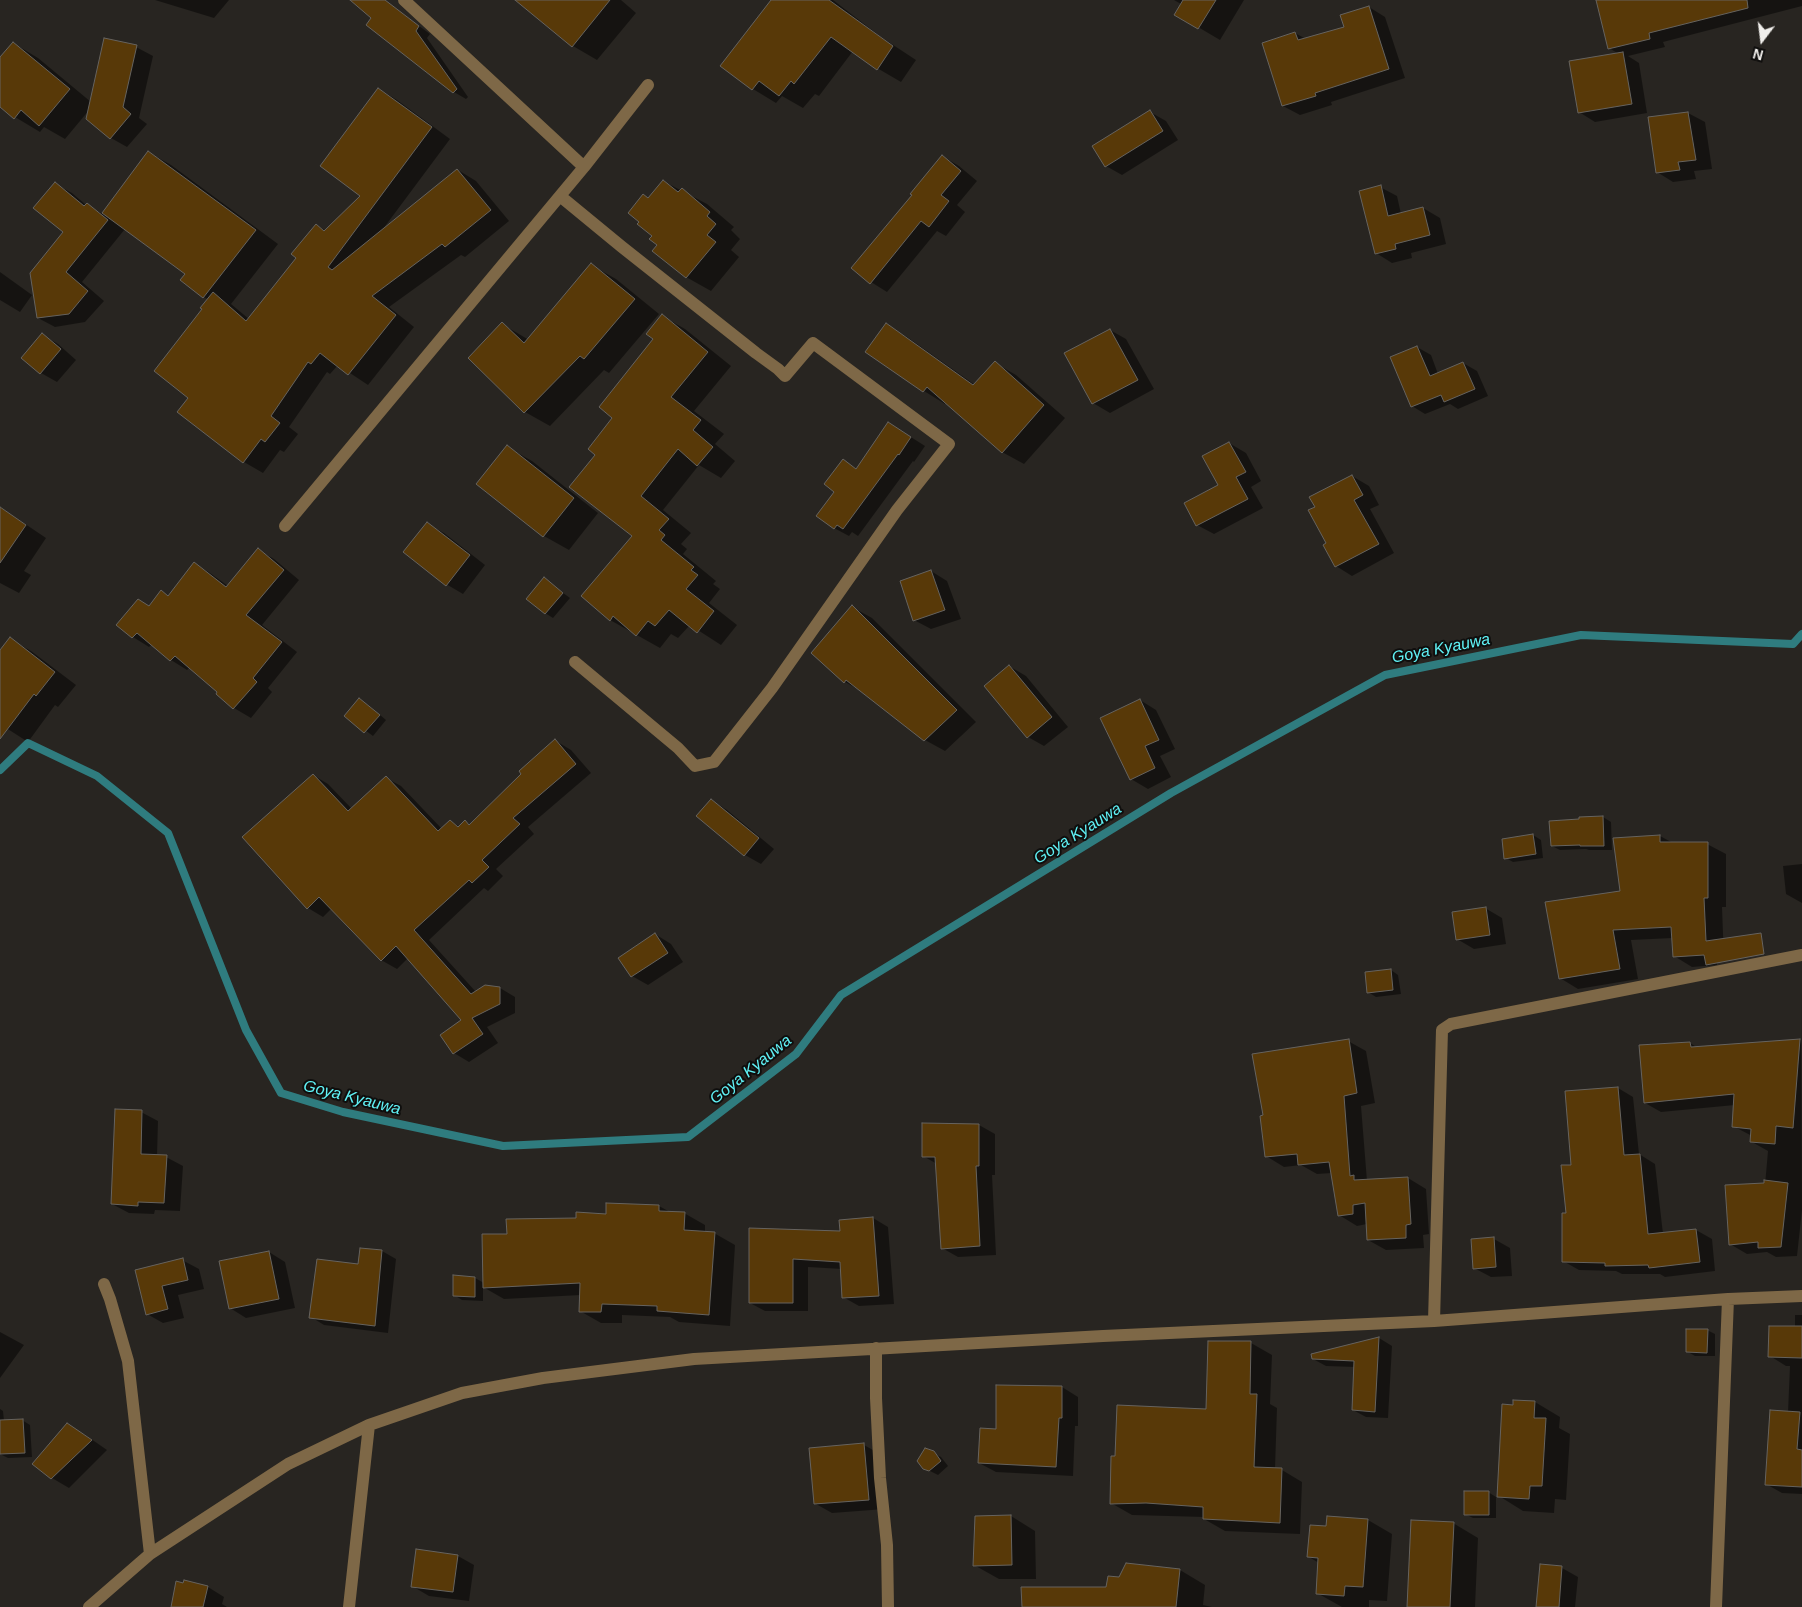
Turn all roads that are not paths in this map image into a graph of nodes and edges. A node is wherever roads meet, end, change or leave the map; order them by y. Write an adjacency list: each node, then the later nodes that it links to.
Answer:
1 (404, 0): 3 (street)
2 (648, 85): 3 (street)
3 (584, 168): 4 (street)
4 (560, 196): 5 (street); 6 (street)
5 (285, 526)
6 (576, 662)
7 (1802, 955): 11 (street)
8 (104, 1284): 14 (street)
9 (1802, 1296): 10 (street)
10 (1728, 1299): 11 (street); 18 (street)
11 (1434, 1321): 12 (street)
12 (876, 1348): 13 (street); 17 (street)
13 (370, 1424): 14 (street); 16 (street)
14 (150, 1554): 15 (street)
15 (89, 1607)
16 (349, 1607)
17 (888, 1607)
18 (1716, 1607)

